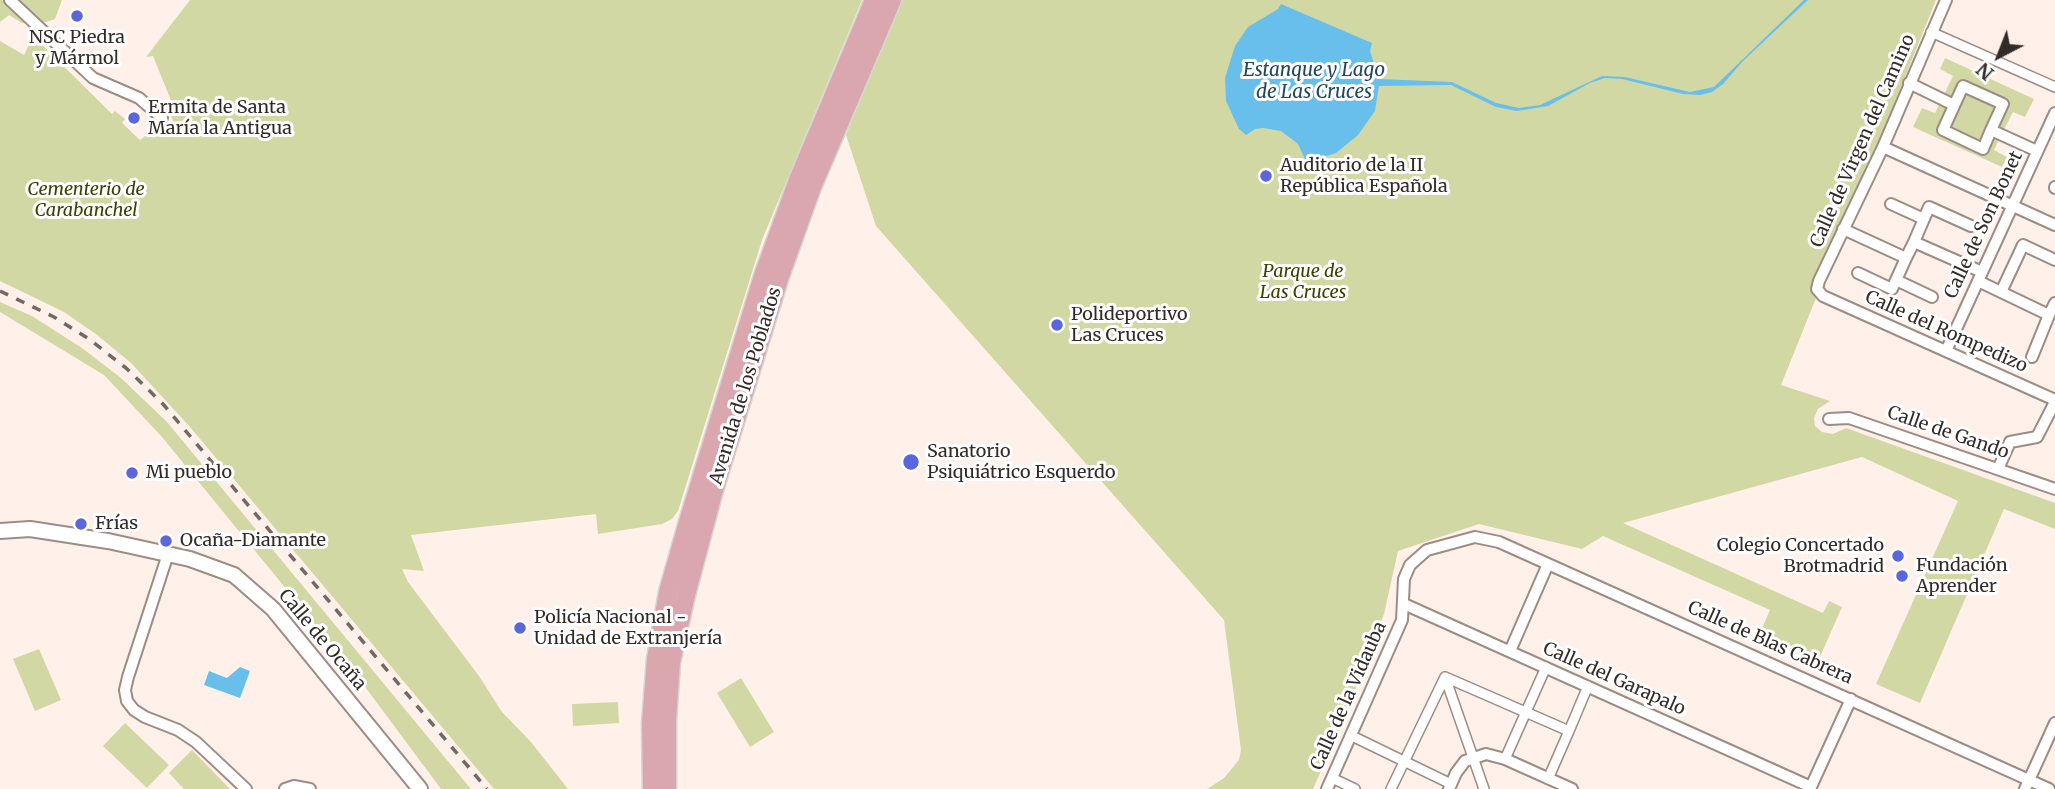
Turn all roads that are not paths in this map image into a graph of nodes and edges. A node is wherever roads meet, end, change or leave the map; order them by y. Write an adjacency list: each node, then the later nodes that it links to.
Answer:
1 (10, 0): 10 (street)
2 (874, 0): 63 (main road, Avenida de los Poblados)
3 (892, 0): 64 (main road, Avenida de los Poblados)
4 (1946, 0): 5 (street, Calle de Virgen del Camino)
5 (1931, 32): 6 (street, Calle de Virgen del Camino); 7 (street)
6 (1909, 83): 8 (street); 12 (street, Calle de Virgen del Camino)
7 (2055, 87)
8 (1954, 104): 11 (street); 11 (street)
9 (2055, 113): 13 (street, Calle de Son Bonet)
10 (162, 118)
11 (1991, 130): 13 (street)
12 (1883, 147): 15 (street); 19 (street, Calle de Virgen del Camino)
13 (2037, 151): 15 (street, Calle de Son Bonet)
14 (1891, 204): 16 (street)
15 (2012, 206): 17 (street); 24 (street, Calle de Son Bonet)
16 (1924, 219): 18 (street); 20 (street)
17 (2055, 225)
18 (1971, 226)
19 (1843, 229): 21 (street); 27 (street, Calle de Virgen del Camino)
20 (1914, 242): 21 (street); 24 (street)
21 (1906, 258): 25 (street)
22 (2055, 260): 26 (street)
23 (1858, 273): 25 (street)
24 (1980, 277): 26 (street); 31 (street, Calle de Son Bonet)
25 (1896, 281): 28 (street)
26 (2001, 292): 30 (street)
27 (1823, 296): 31 (street, Calle del Rompedizo)
28 (1932, 297)
29 (2055, 303): 30 (street)
30 (2049, 315): 32 (street)
31 (1946, 351): 33 (street, Calle del Rompedizo)
32 (2032, 356)
33 (2055, 401): 35 (street)
34 (1829, 419): 35 (street, Calle de Gando)
35 (1998, 469): 36 (street, Calle de Gando)
36 (2055, 489)
37 (0, 531): 39 (street, Calle de Ocaña)
38 (1475, 537): 40 (street, Calle de Blas Cabrera); 41 (street, Calle de la Vidauba)
39 (168, 554): 59 (street); 62 (street, Calle de Ocaña)
40 (1548, 564): 42 (street); 46 (street, Calle de Blas Cabrera)
41 (1404, 604): 42 (street, Calle del Garapalo); 50 (street, Calle de la Vidauba)
42 (1510, 651): 43 (street, Calle del Garapalo)
43 (1546, 667): 45 (street, Calle del Garapalo); 47 (street)
44 (1445, 677): 47 (street); 51 (street); 53 (street)
45 (1588, 686): 49 (street); 58 (street, Calle del Garapalo)
46 (1851, 699): 56 (street, Calle de Blas Cabrera); 58 (street)
47 (1525, 713): 49 (street); 52 (street)
48 (2055, 723): 56 (street)
49 (1569, 731): 54 (street)
50 (1352, 736): 53 (street); 55 (street, Calle de la Vidauba)
51 (1472, 757): 52 (street); 57 (street); 67 (street)
52 (1504, 759): 54 (street)
53 (1404, 762): 57 (street); 66 (street)
54 (1548, 779): 68 (street)
55 (1330, 784): 65 (street)
56 (2026, 785): 69 (street, Calle de Blas Cabrera)
57 (1450, 786)
58 (1810, 788)
59 (246, 789)
60 (285, 789): 61 (street)
61 (310, 789)
62 (420, 789)
63 (652, 789)
64 (667, 789)
65 (1355, 789)
66 (1391, 789)
67 (1484, 789)
68 (1571, 789)
69 (2049, 789)

